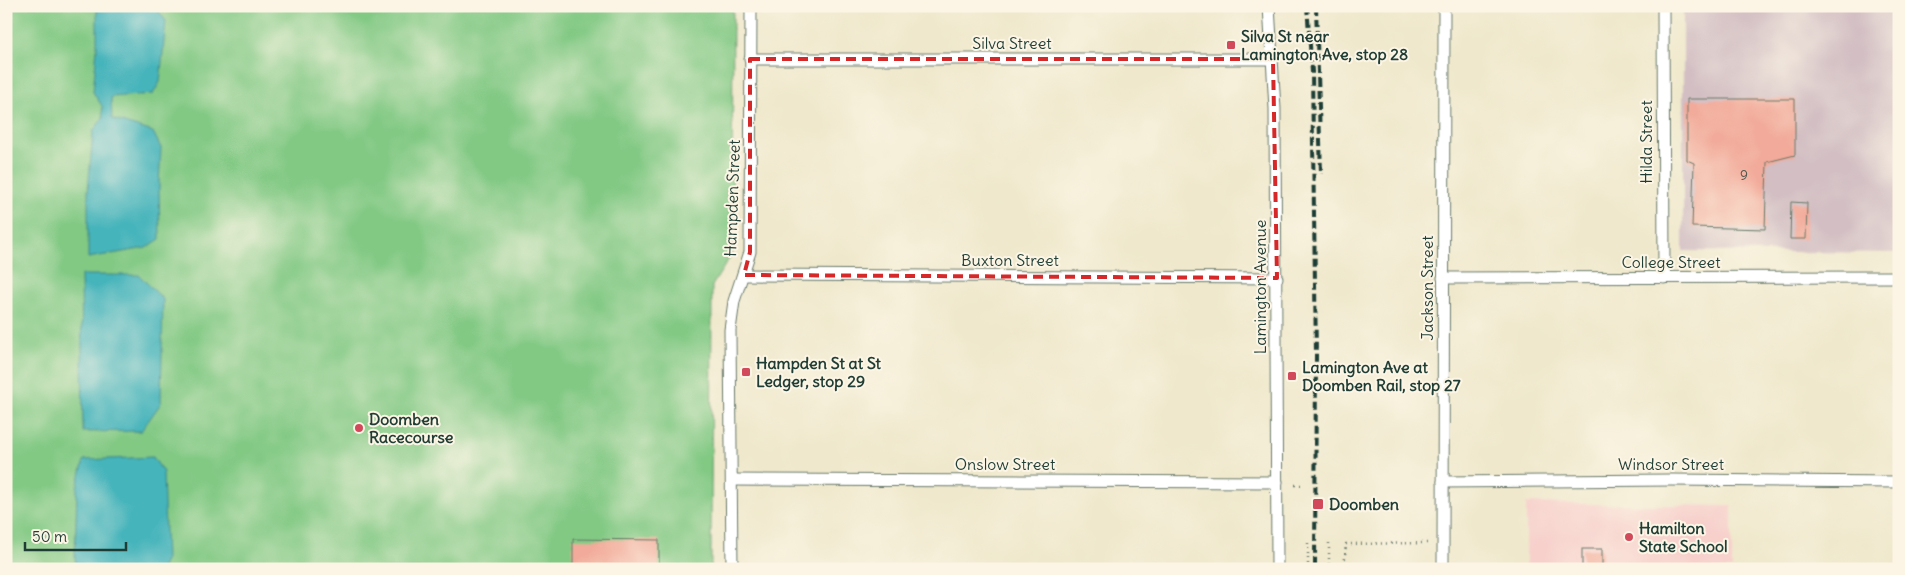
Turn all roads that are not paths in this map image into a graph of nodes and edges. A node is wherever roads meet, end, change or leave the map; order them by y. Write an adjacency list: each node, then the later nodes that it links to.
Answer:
1 (751, 6): 5 (street, Hampden Street)
2 (1269, 6): 6 (street, Lamington Avenue)
3 (1444, 6): 10 (street, Jackson Street)
4 (1663, 6): 11 (street, Hilda Street)
5 (750, 59): 6 (street, Silva Street); 7 (street, Hampden Street)
6 (1273, 59): 9 (street, Lamington Avenue)
7 (744, 275): 9 (street, Buxton Street); 12 (street, Hampden Street)
8 (1899, 277): 11 (street, College Street)
9 (1277, 278): 13 (street, Lamington Avenue)
10 (1443, 278): 11 (street, College Street); 14 (street, Jackson Street)
11 (1664, 278)
12 (732, 480): 13 (street, Onslow Street); 16 (street, Hampden Street)
13 (1278, 482): 17 (street, Lamington Avenue)
14 (1443, 482): 15 (street, Windsor Street); 18 (street, Jackson Street)
15 (1899, 482)
16 (732, 569)
17 (1277, 569)
18 (1443, 569)

